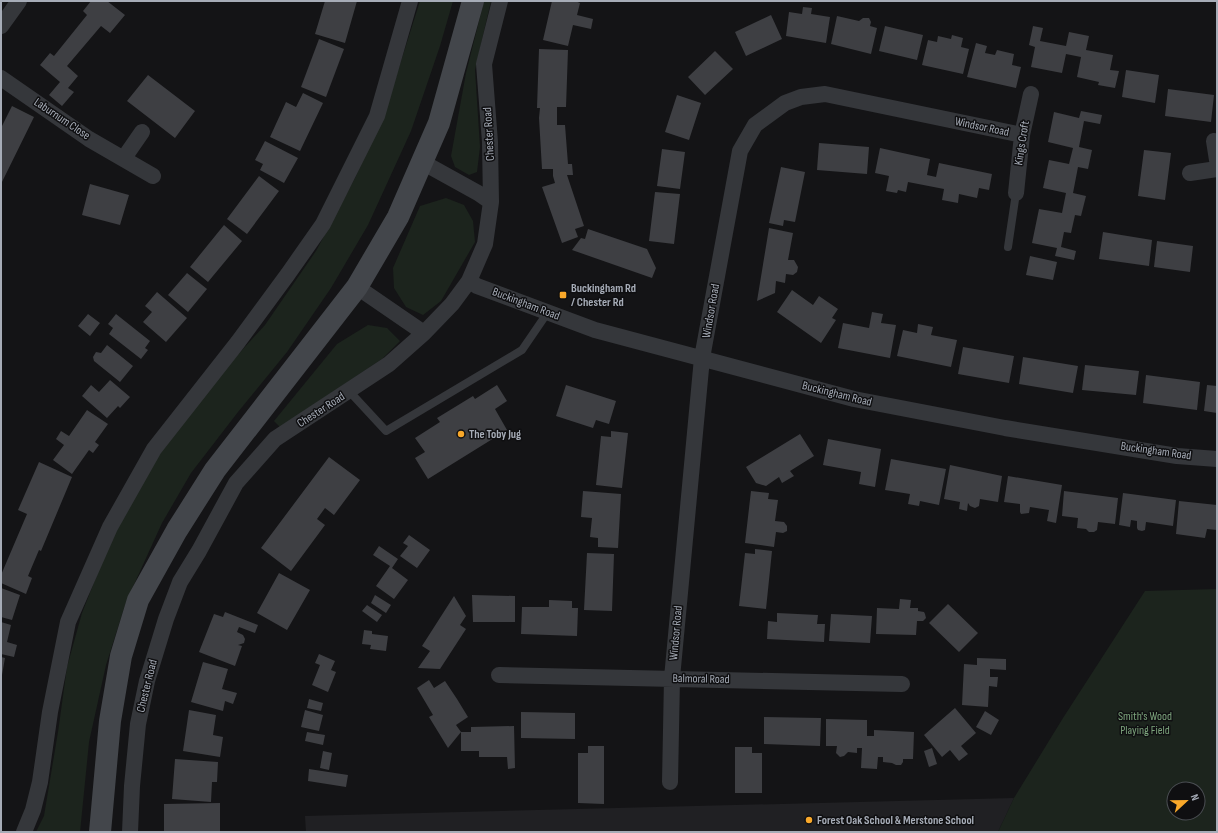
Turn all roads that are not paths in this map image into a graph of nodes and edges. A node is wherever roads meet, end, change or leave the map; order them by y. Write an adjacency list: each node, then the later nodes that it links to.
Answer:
1 (19, 1): 5 (street)
2 (410, 1): 31 (street)
3 (473, 1): 13 (main road)
4 (500, 1): 18 (street, Chester Road)
5 (1, 26)
6 (1, 78): 11 (street, Laburnum Close)
7 (1031, 94): 9 (street, Kings Croft)
8 (142, 132): 11 (street)
9 (1022, 135): 17 (street, Kings Croft); 24 (street, Windsor Road)
10 (1214, 141): 12 (street)
11 (124, 158): 16 (street, Laburnum Close)
12 (1217, 160)
13 (422, 162): 18 (street); 21 (main road)
14 (1217, 169): 15 (street)
15 (1190, 173)
16 (153, 176)
17 (1016, 193): 19 (lane)
18 (491, 202): 20 (street, Chester Road)
19 (1008, 247)
20 (469, 281): 22 (street, Buckingham Road); 23 (street, Chester Road)
21 (356, 287): 23 (street); 32 (main road)
22 (548, 312): 24 (street, Buckingham Road); 25 (lane)
23 (424, 333): 25 (street, Chester Road)
24 (702, 358): 26 (street, Buckingham Road); 28 (street, Windsor Road)
25 (349, 391): 33 (street, Chester Road)
26 (1217, 459)
27 (499, 675): 28 (street, Balmoral Road)
28 (672, 678): 29 (street, Balmoral Road); 30 (street, Windsor Road)
29 (902, 684)
30 (670, 782)
31 (24, 832)
32 (100, 832)
33 (130, 832)

